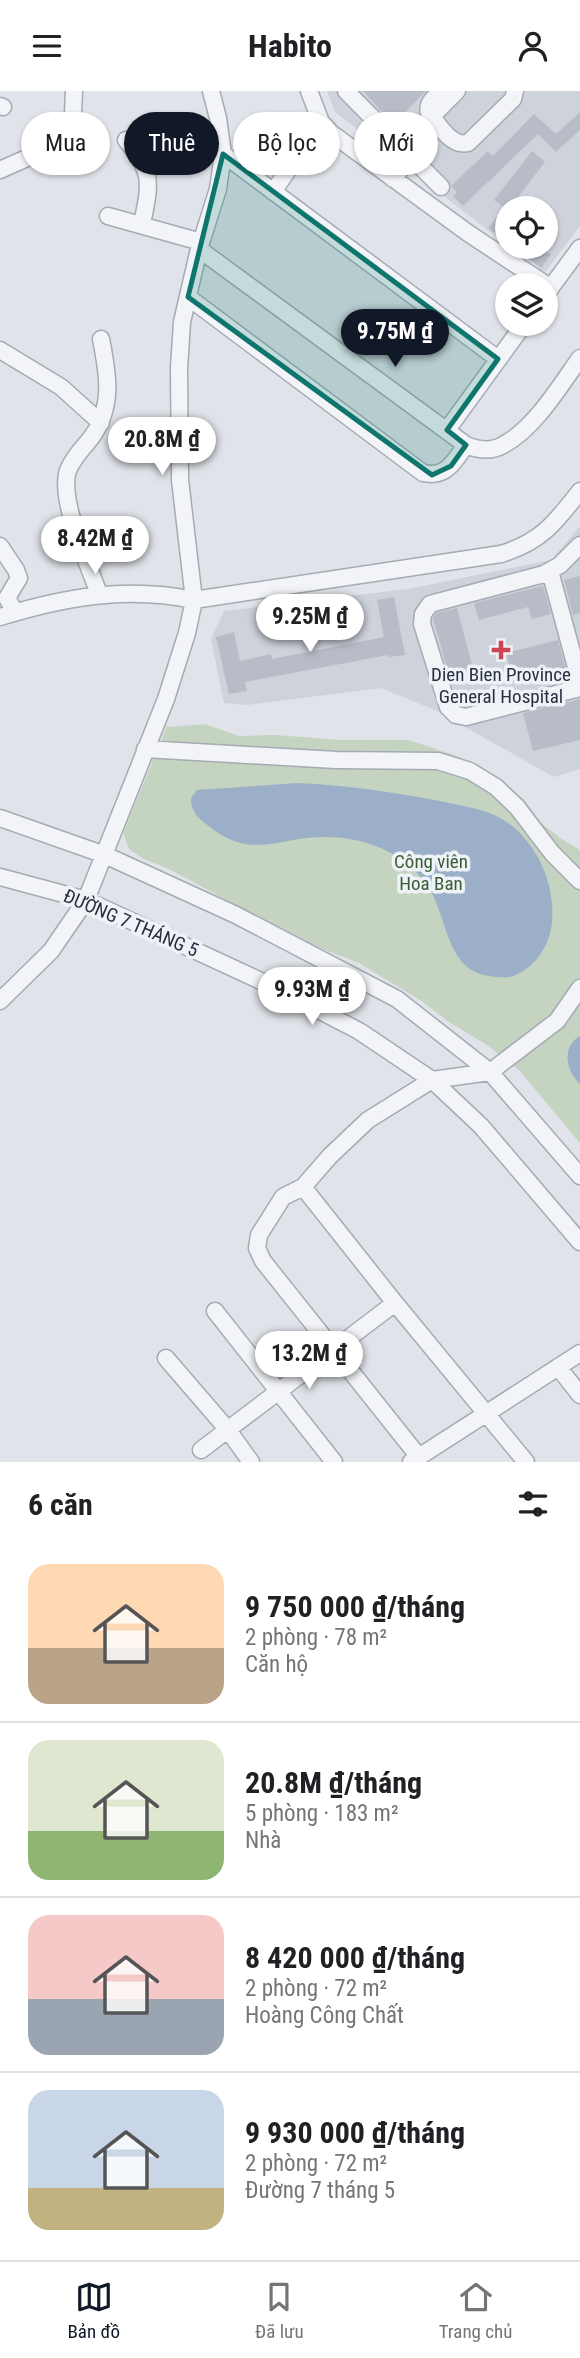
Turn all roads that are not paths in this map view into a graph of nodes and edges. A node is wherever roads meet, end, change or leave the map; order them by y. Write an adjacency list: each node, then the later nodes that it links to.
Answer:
1 (74, 91): 15 (street)
2 (211, 91): 14 (street)
3 (309, 91): 8 (street)
4 (346, 91): 9 (street)
5 (441, 91): 10 (street)
6 (457, 91): 11 (street)
7 (515, 91): 12 (street)
8 (317, 112)
9 (367, 112)
10 (429, 112)
11 (438, 115)
12 (438, 124)
13 (340, 140): 20 (street)
14 (223, 154): 22 (street); 25 (street)
15 (0, 170)
16 (147, 175): 24 (street)
17 (285, 175): 22 (street)
18 (396, 175): 20 (street)
19 (429, 175): 21 (street)
20 (393, 179): 27 (street)
21 (441, 187)
22 (273, 192): 34 (street)
23 (108, 216): 24 (street)
24 (142, 224): 25 (street)
25 (200, 245): 29 (street); 36 (street)
26 (578, 254): 28 (street)
27 (523, 273)
28 (558, 279)
29 (188, 297): 37 (street); 43 (street)
30 (515, 336): 34 (street)
31 (101, 339): 35 (street)
32 (0, 350): 35 (street)
33 (580, 358): 37 (street)
34 (498, 359): 36 (street)
35 (101, 423): 42 (street)
36 (447, 430): 37 (street)
37 (466, 445)
38 (580, 491): 43 (street)
39 (580, 545): 41 (street)
40 (0, 546): 44 (street)
41 (550, 571): 45 (street); 46 (street)
42 (99, 594): 43 (street); 44 (street)
43 (194, 600): 47 (street)
44 (8, 615)
45 (580, 682)
46 (580, 688)
47 (145, 749): 49 (street); 51 (street)
48 (0, 818): 49 (street)
49 (105, 855): 52 (street); 55 (street)
50 (0, 877): 52 (street, ĐƯỜNG 7 THÁNG 5)
51 (580, 881)
52 (86, 900): 54 (street); 56 (street, ĐƯỜNG 7 THÁNG 5)
53 (580, 988): 55 (street)
54 (0, 1001)
55 (490, 1072): 56 (street); 57 (street)
56 (432, 1080): 58 (street); 59 (street, ĐƯỜNG 7 THÁNG 5)
57 (580, 1176)
58 (303, 1187): 60 (street); 62 (street)
59 (580, 1242)
60 (395, 1303): 62 (street); 68 (street)
61 (215, 1311): 66 (street)
62 (334, 1349): 66 (street); 71 (street)
63 (580, 1353): 65 (street)
64 (166, 1358): 69 (street)
65 (558, 1367): 67 (street); 68 (street)
66 (278, 1392): 69 (street); 73 (street)
67 (580, 1395)
68 (488, 1413): 71 (street); 74 (street)
69 (228, 1430): 70 (street); 72 (street)
70 (201, 1450)
71 (415, 1460)
72 (251, 1462)
73 (334, 1462)
74 (526, 1462)

